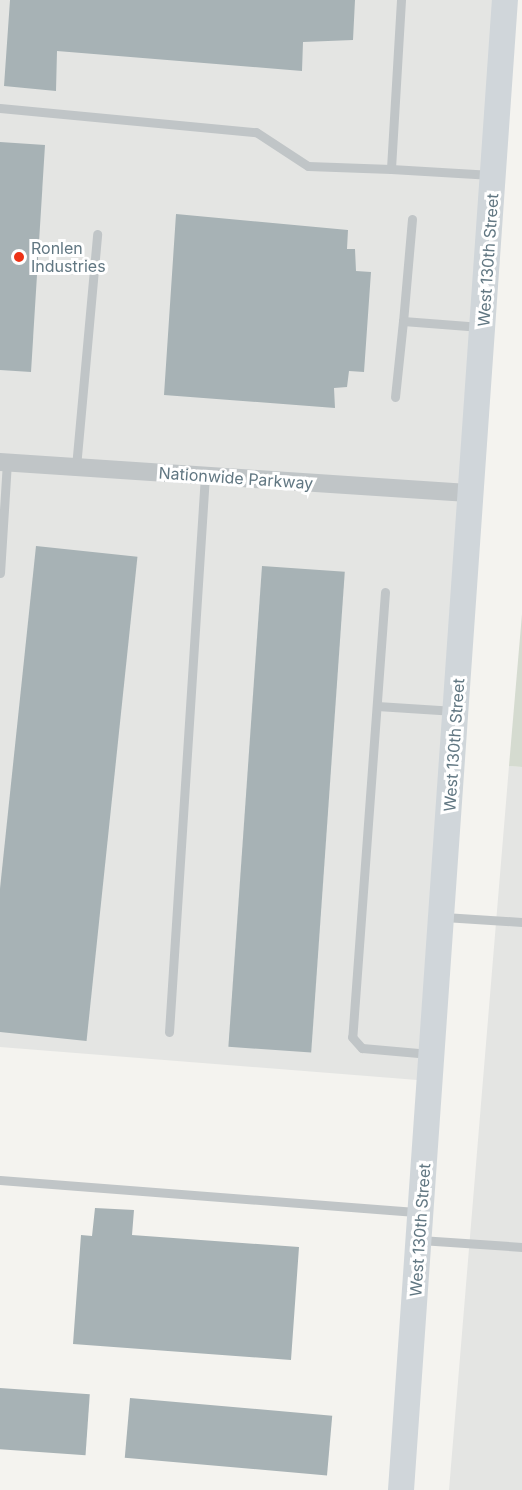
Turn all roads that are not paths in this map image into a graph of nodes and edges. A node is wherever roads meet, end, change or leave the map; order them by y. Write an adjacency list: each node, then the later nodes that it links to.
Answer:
1 (401, 0): 4 (lane)
2 (505, 0): 5 (main road, West 130th Street)
3 (0, 108): 4 (lane)
4 (391, 169): 5 (lane)
5 (493, 175): 9 (main road, West 130th Street)
6 (412, 219): 8 (lane)
7 (97, 234): 12 (lane)
8 (404, 321): 9 (lane); 10 (lane)
9 (483, 327): 14 (main road, West 130th Street)
10 (395, 397)
11 (4, 462): 12 (street, Nationwide Parkway); 15 (lane)
12 (76, 467): 13 (street, Nationwide Parkway)
13 (205, 476): 14 (street, Nationwide Parkway); 21 (lane)
14 (472, 493): 18 (main road, West 130th Street)
15 (0, 573)
16 (385, 592): 17 (lane)
17 (376, 706): 18 (lane); 22 (lane)
18 (456, 711): 19 (main road, West 130th Street)
19 (442, 916): 20 (lane); 22 (main road, West 130th Street)
20 (522, 922)
21 (169, 1032)
22 (432, 1054): 24 (main road, West 130th Street)
23 (0, 1180): 24 (lane)
24 (421, 1212): 25 (main road, West 130th Street)
25 (419, 1240): 26 (lane); 27 (main road, West 130th Street)
26 (522, 1247)
27 (401, 1490)

